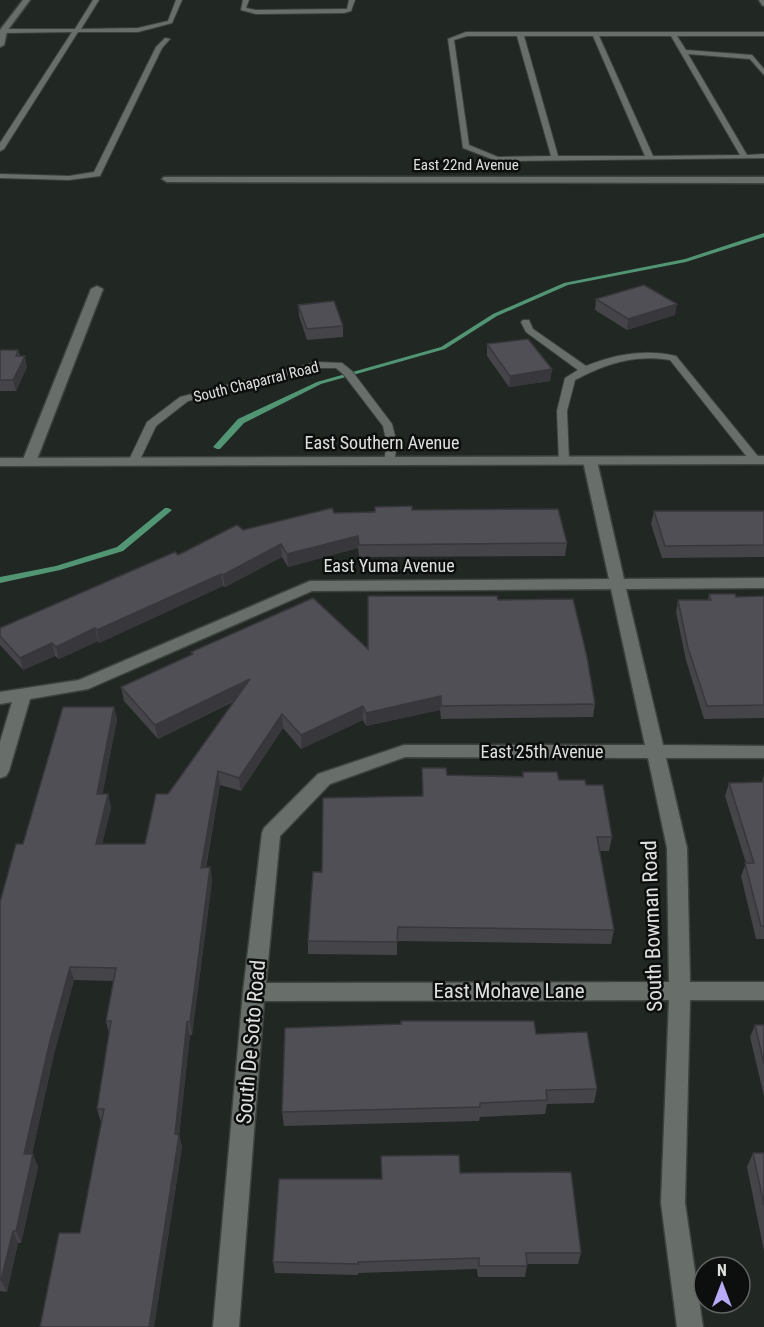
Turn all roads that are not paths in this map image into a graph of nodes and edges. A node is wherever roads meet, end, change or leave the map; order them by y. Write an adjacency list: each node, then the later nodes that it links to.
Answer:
1 (27, 0): 6 (street)
2 (96, 0): 7 (lane)
3 (179, 0): 7 (lane)
4 (246, 0): 5 (lane)
5 (352, 0)
6 (2, 31): 7 (lane); 13 (street)
7 (78, 31): 16 (lane)
8 (520, 34): 9 (lane); 20 (lane); 20 (lane)
9 (595, 34): 10 (lane); 19 (lane)
10 (673, 34): 11 (lane); 14 (lane)
11 (764, 34)
12 (167, 39): 21 (lane)
13 (0, 45)
14 (684, 52): 15 (lane); 18 (lane)
15 (764, 73)
16 (0, 149)
17 (764, 156): 18 (lane)
18 (746, 157): 19 (lane)
19 (650, 158): 20 (lane)
20 (555, 159)
21 (0, 176)
22 (167, 179): 23 (street, East 22nd Avenue)
23 (764, 180)
24 (97, 289): 32 (street)
25 (525, 322): 26 (lane)
26 (585, 370): 27 (lane); 29 (lane)
27 (563, 460): 28 (street, East Southern Avenue); 30 (street, East Southern Avenue)
28 (590, 460): 29 (street, East Southern Avenue); 35 (street, South Bowman Road)
29 (759, 460)
30 (390, 461): 33 (street, East Southern Avenue); 33 (lane, South Chaparral Road)
31 (0, 462): 32 (street, East Southern Avenue)
32 (29, 462): 33 (street, East Southern Avenue)
33 (134, 462)
34 (764, 583): 35 (street, East Yuma Avenue)
35 (618, 584): 36 (street, East Yuma Avenue); 38 (street, South Bowman Road)
36 (23, 694): 37 (street, East Yuma Avenue); 40 (street)
37 (0, 698)
38 (656, 752): 39 (street, East 25th Avenue); 41 (street, East 25th Avenue); 42 (street, South Bowman Road)
39 (764, 752)
40 (0, 771)
41 (324, 779): 44 (street, South De Soto Road)
42 (680, 991): 43 (street, East Mohave Lane); 44 (street, East Mohave Lane); 46 (street, South Bowman Road)
43 (764, 991)
44 (254, 992): 45 (street, South De Soto Road)
45 (226, 1327)
46 (690, 1327)

